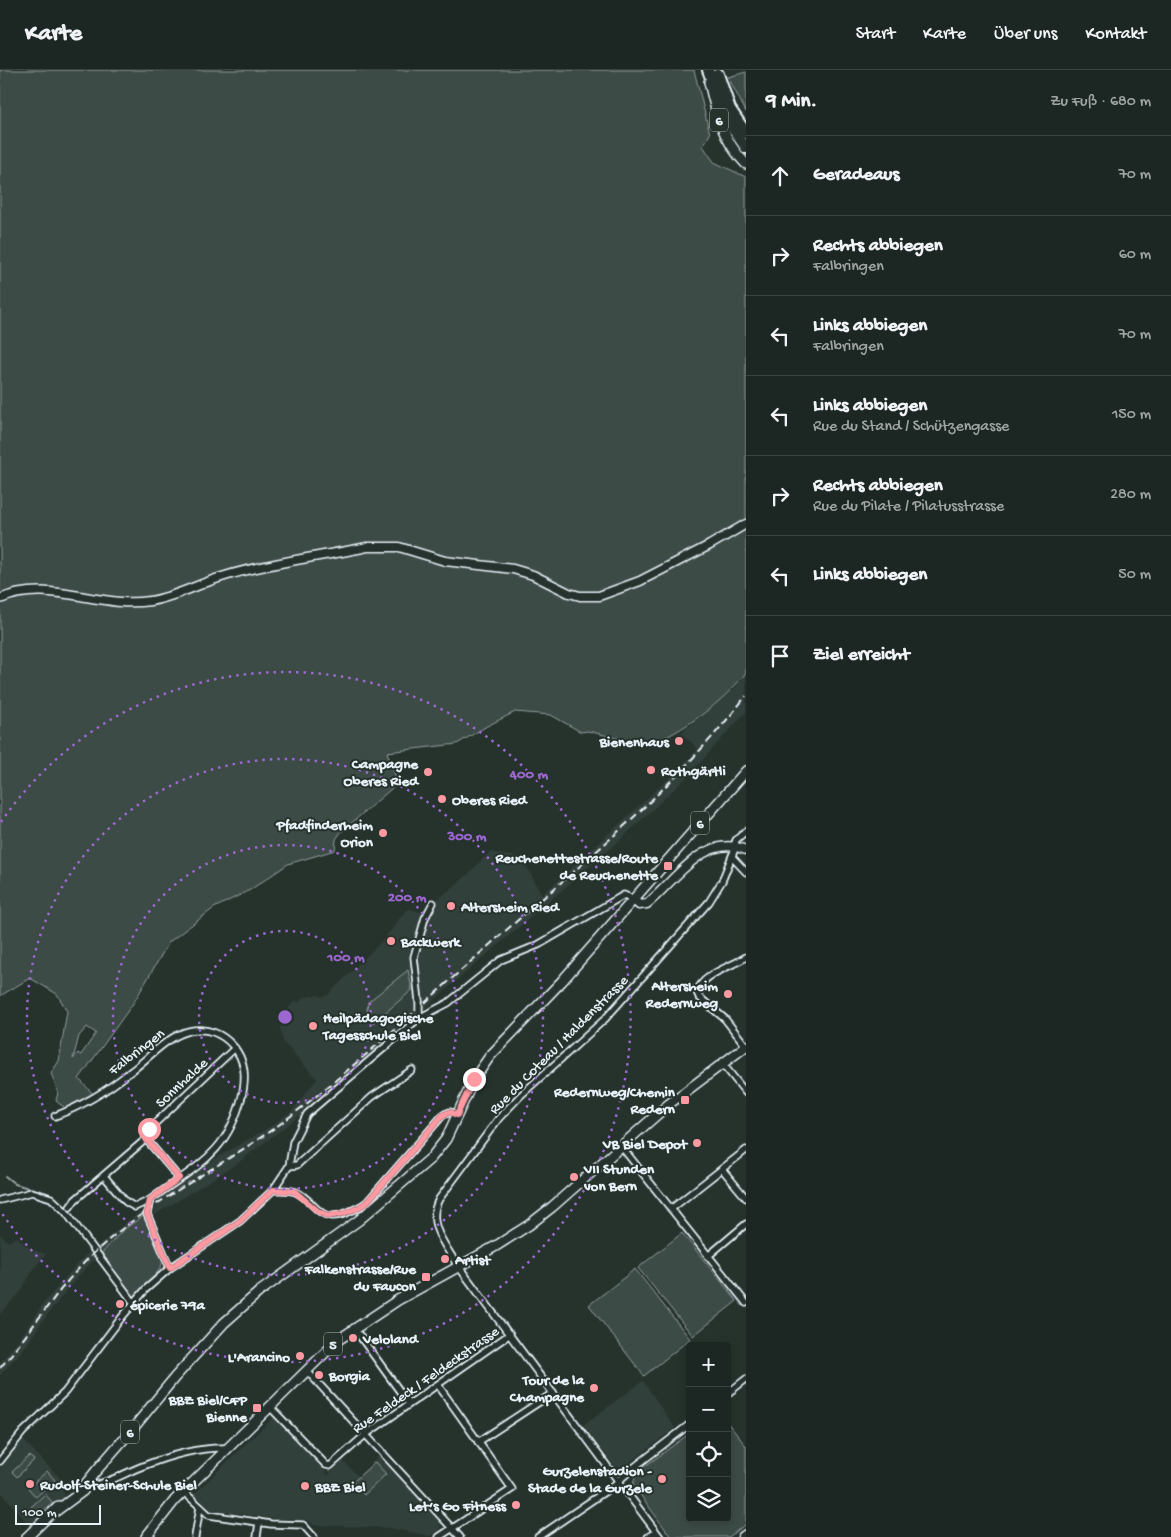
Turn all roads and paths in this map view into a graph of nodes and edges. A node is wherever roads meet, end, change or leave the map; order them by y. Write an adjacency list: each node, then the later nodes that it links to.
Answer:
1 (712, 71): 2 (main road, 6); 3 (highway); 3 (highway); 5 (main road, 6)
2 (746, 124)
3 (742, 136): 4 (highway)
4 (746, 148)
5 (746, 164)
6 (746, 524): 7 (street)
7 (0, 599)
8 (746, 772): 14 (main road, 6)
9 (746, 831): 10 (street, Rue du Coteau / Haldenstrasse)
10 (735, 846): 11 (street); 12 (street, Rue du Coteau / Haldenstrasse); 14 (street)
11 (746, 850)
12 (732, 857): 13 (street); 42 (street, Rue du Coteau / Haldenstrasse)
13 (746, 872)
14 (633, 899): 17 (street); 23 (main road, 6)
15 (432, 903): 17 (street, bridge)
16 (746, 957): 18 (street)
17 (419, 1018): 28 (street)
18 (746, 1046): 20 (main road, 5)
19 (235, 1048): 24 (street, Falbringen); 25 (street, Sonnhalde); 31 (street)
20 (722, 1063): 22 (street); 26 (main road, 5)
21 (412, 1070): 28 (street)
22 (746, 1093)
23 (457, 1115): 32 (street); 61 (main road, 6)
24 (55, 1116)
25 (146, 1139): 30 (street, Sonnhalde); 31 (street)
26 (621, 1146): 38 (street); 42 (main road, 5)
27 (746, 1150): 29 (street)
28 (289, 1166): 32 (street)
29 (722, 1169): 33 (street); 38 (street)
30 (104, 1176): 36 (street, Sonnhalde); 37 (street)
31 (179, 1178): 35 (street)
32 (273, 1190): 43 (street)
33 (746, 1198)
34 (0, 1200): 45 (street)
35 (150, 1200): 37 (street); 39 (street)
36 (70, 1207)
37 (135, 1208): 39 (street)
38 (671, 1209): 41 (street)
39 (147, 1214): 43 (street)
40 (746, 1224): 41 (street)
41 (708, 1256): 44 (street)
42 (459, 1266): 46 (main road, 5); 47 (street, Rue du Coteau / Haldenstrasse)
43 (170, 1268): 45 (street)
44 (745, 1301)
45 (134, 1303): 59 (street)
46 (354, 1328): 48 (main road, 5); 53 (street)
47 (510, 1334): 50 (street, Rue Feldeck / Feldeckstrasse); 52 (street, Rue du Coteau / Haldenstrasse)
48 (306, 1370): 54 (main road, 5); 56 (street)
49 (746, 1379): 51 (street)
50 (438, 1385): 53 (street, Rue Feldeck / Feldeckstrasse); 57 (street)
51 (731, 1391)
52 (553, 1393): 57 (street); 60 (street, Rue du Coteau / Haldenstrasse)
53 (408, 1404): 56 (street, Rue Feldeck / Feldeckstrasse)
54 (269, 1406): 56 (street, Rue Feldeck / Feldeckstrasse); 58 (main road, 5)
55 (686, 1427): 60 (street)
56 (365, 1435): 65 (street)
57 (478, 1442): 65 (street)
58 (227, 1448): 61 (street); 62 (main road, 5)
59 (0, 1461)
60 (618, 1482): 66 (street, Rue du Coteau / Haldenstrasse); 75 (street)
61 (84, 1486): 68 (main road, 6)
62 (183, 1492): 63 (street); 69 (main road, 5)
63 (200, 1507): 64 (street); 70 (street)
64 (259, 1522): 71 (street); 72 (street)
65 (452, 1529): 73 (street); 74 (street)
66 (658, 1534): 76 (street)
67 (746, 1534): 77 (street)
68 (27, 1537)
69 (146, 1537)
70 (195, 1537)
71 (257, 1537)
72 (314, 1537)
73 (439, 1537)
74 (460, 1537)
75 (538, 1537)
76 (648, 1537)
77 (742, 1537)

